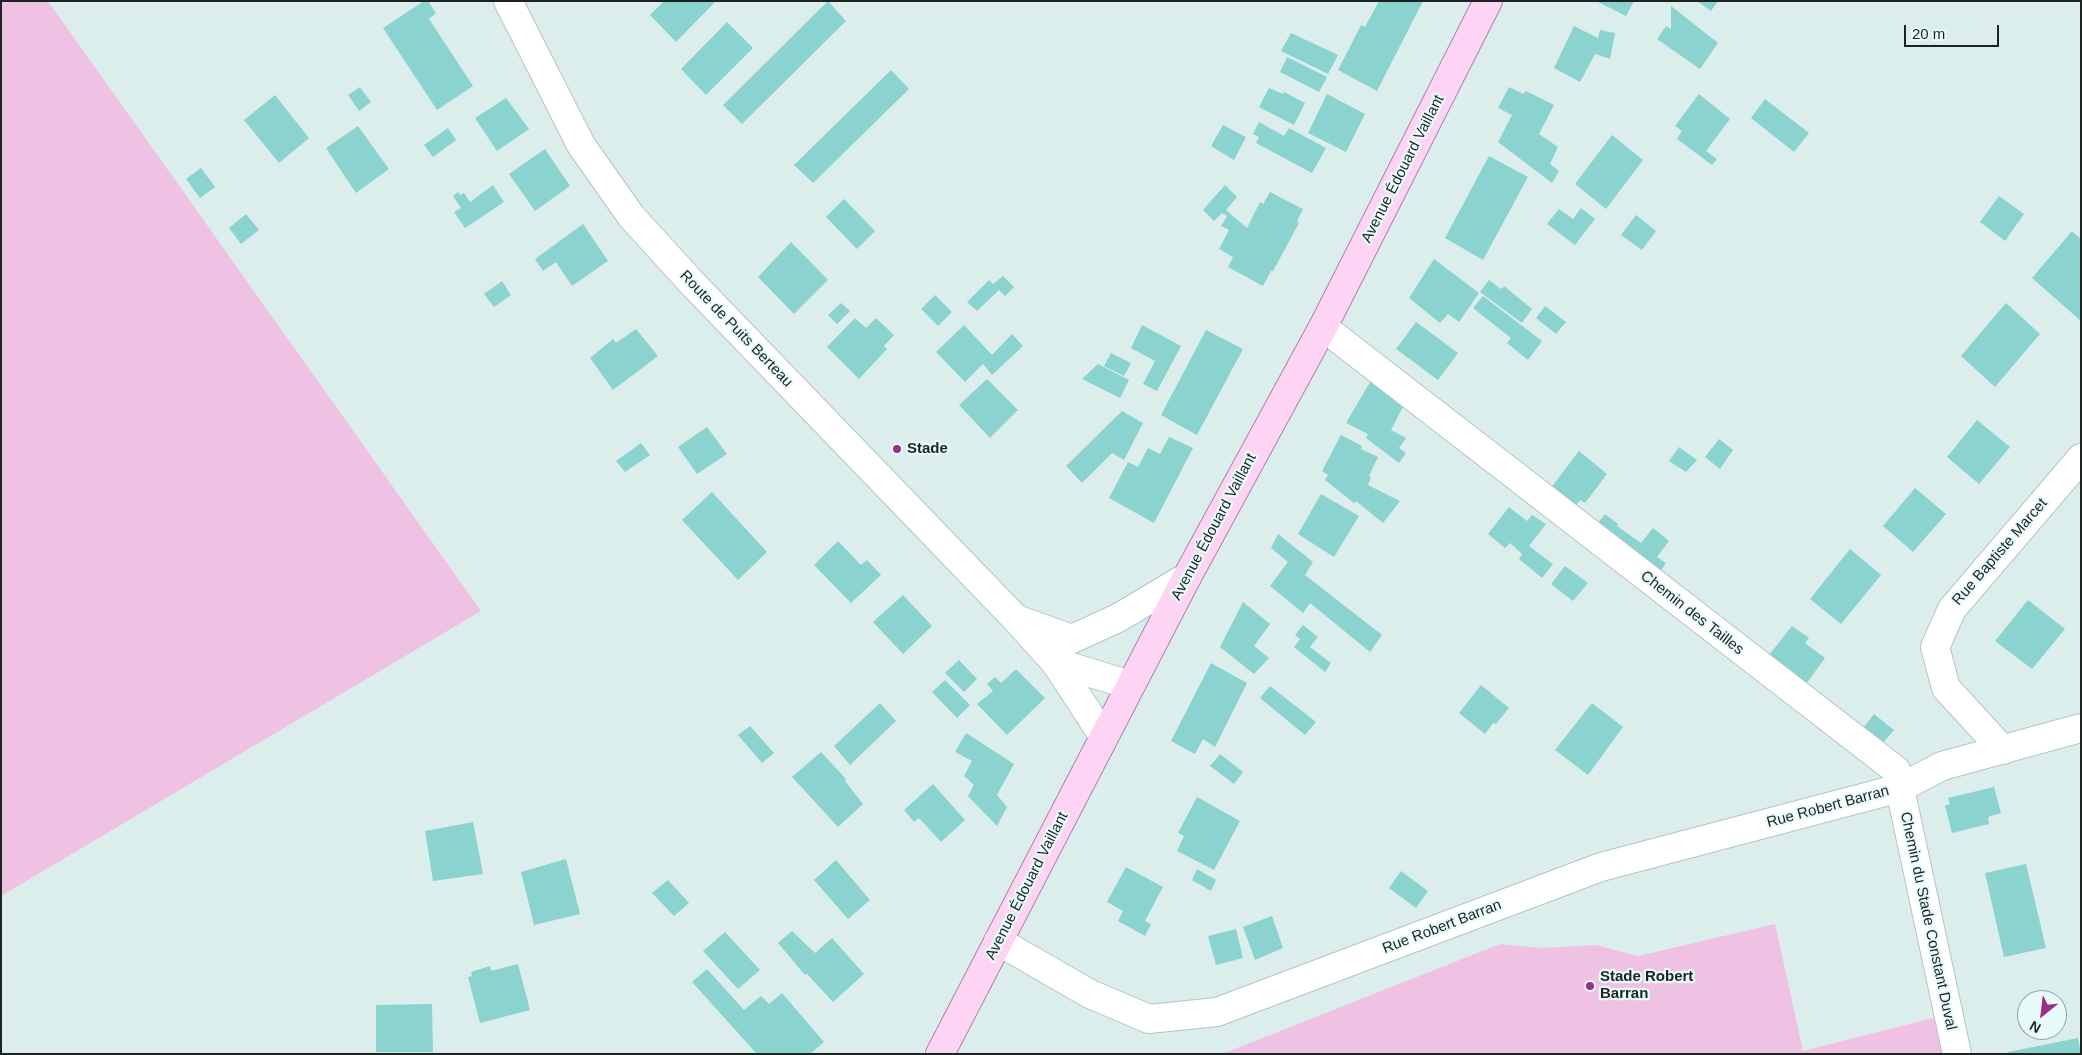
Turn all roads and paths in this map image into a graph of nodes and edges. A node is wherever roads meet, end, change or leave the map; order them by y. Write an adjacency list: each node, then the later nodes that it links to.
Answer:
1 (508, 1): 6 (street, Route de Puits Berteau)
2 (1488, 1): 3 (main road, Avenue Édouard Vaillant)
3 (1323, 327): 5 (main road, Avenue Édouard Vaillant); 13 (street, Chemin des Tailles)
4 (2081, 458): 12 (street, Rue Baptiste Marcet)
5 (1186, 578): 7 (street); 9 (main road, Avenue Édouard Vaillant)
6 (1016, 619): 7 (street, Route de Puits Berteau); 8 (street, Route de Puits Berteau)
7 (1072, 639): 9 (street, Route de Puits Berteau)
8 (1055, 662): 9 (street); 11 (street, Route de Puits Berteau)
9 (1130, 686): 11 (main road, Avenue Édouard Vaillant)
10 (2081, 728): 12 (street)
11 (1104, 737): 14 (main road, Avenue Édouard Vaillant)
12 (2003, 750): 13 (street)
13 (1900, 788): 14 (street, Rue Robert Barran); 16 (street, Chemin du Stade Constant Duval)
14 (998, 941): 15 (main road, Avenue Édouard Vaillant)
15 (940, 1054)
16 (1957, 1054)

